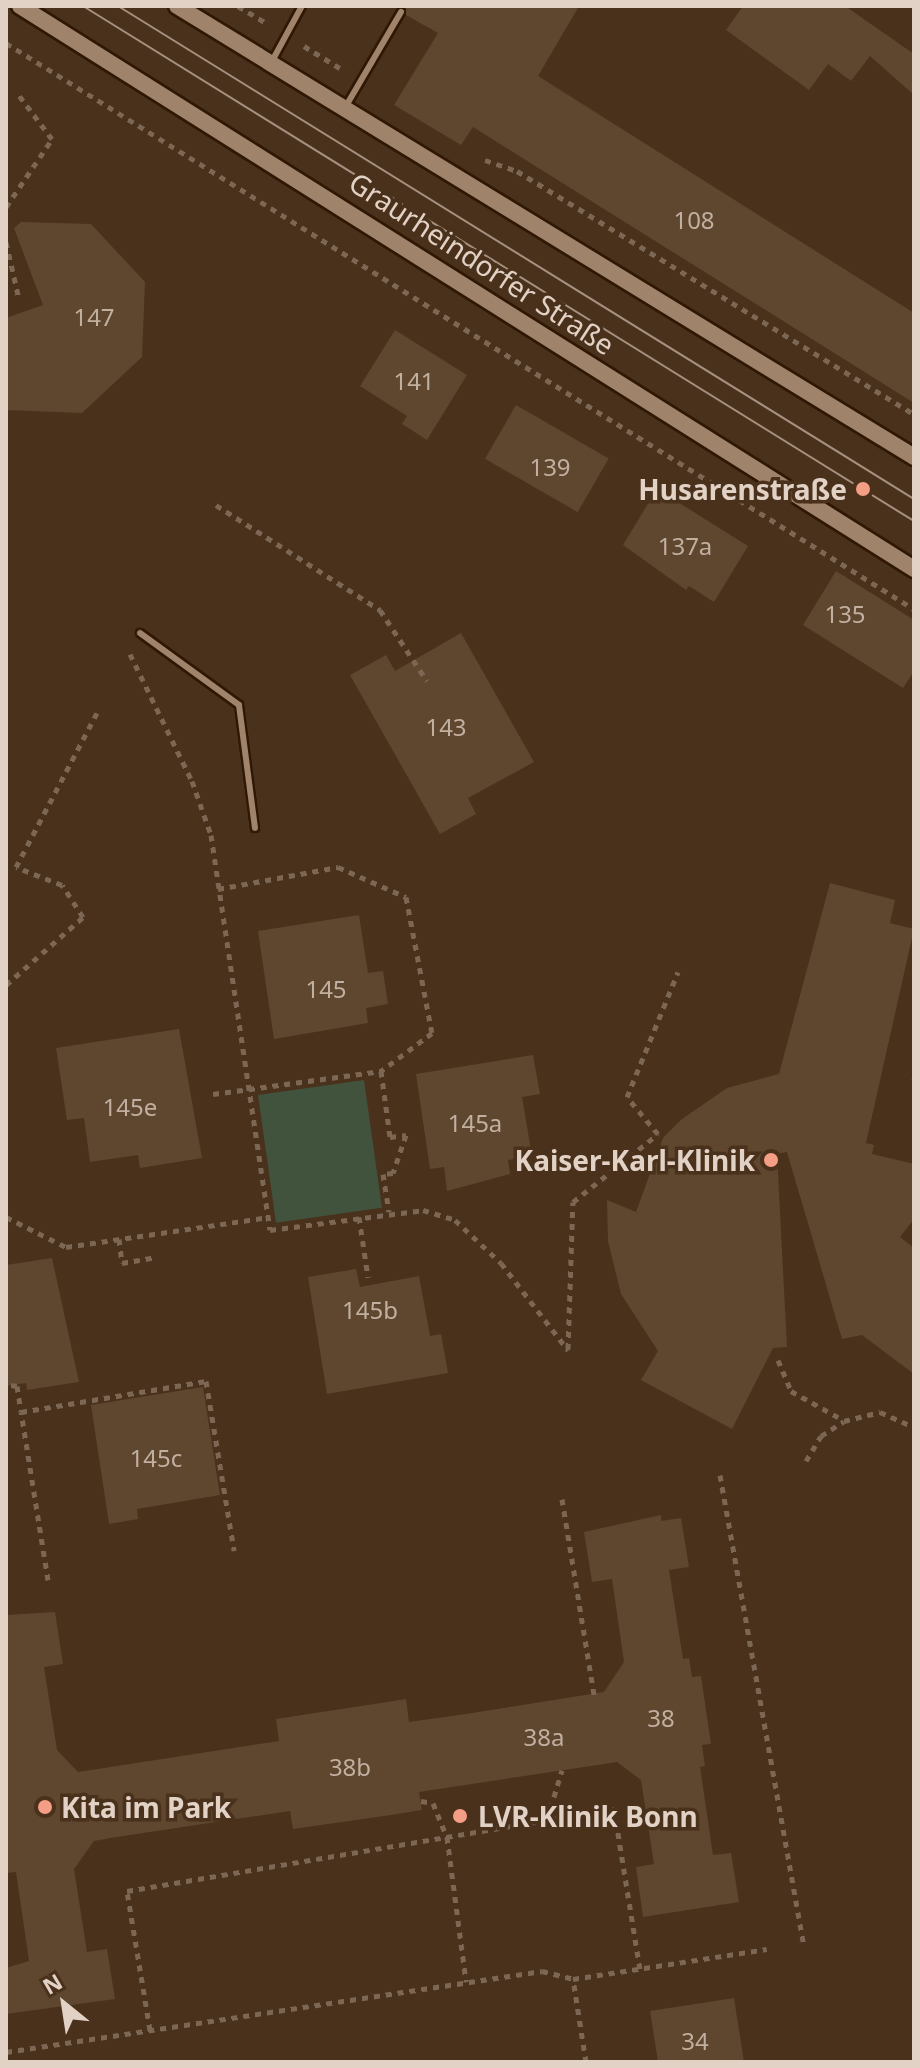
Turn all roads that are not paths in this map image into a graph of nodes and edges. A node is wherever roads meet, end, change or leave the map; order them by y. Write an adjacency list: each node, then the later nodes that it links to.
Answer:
1 (20, 6): 8 (main road, Graurheindorfer Straße)
2 (177, 6): 5 (main road)
3 (302, 6): 5 (lane)
4 (401, 12): 6 (lane)
5 (271, 63): 6 (main road)
6 (346, 106): 7 (main road)
7 (914, 457)
8 (914, 569)
9 (140, 633): 10 (lane)
10 (255, 828)

